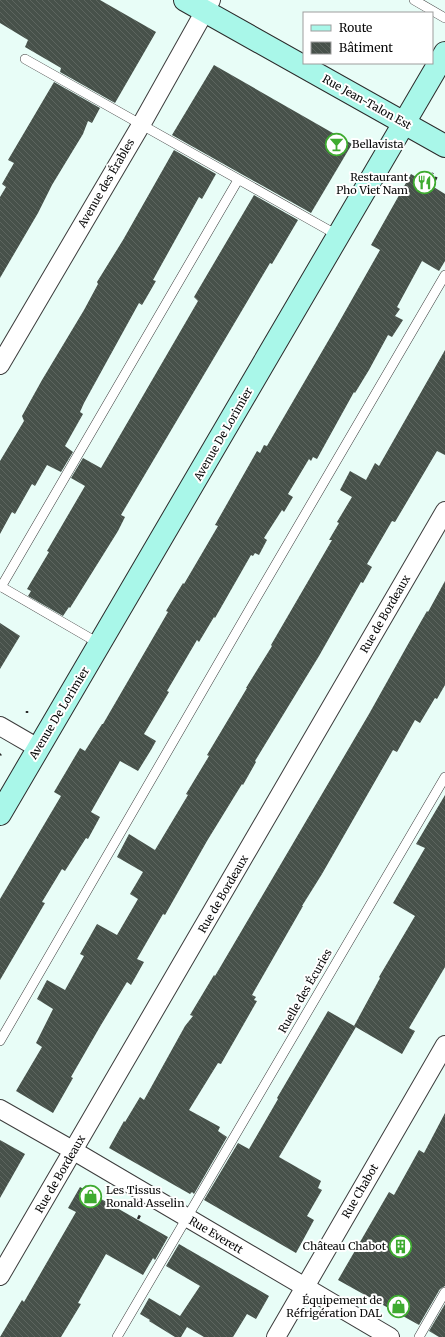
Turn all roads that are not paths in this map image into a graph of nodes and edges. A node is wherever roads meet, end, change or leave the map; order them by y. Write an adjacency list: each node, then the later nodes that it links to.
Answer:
1 (185, 0): 3 (main road, Rue Jean-Talon Est)
2 (414, 0): 4 (lane)
3 (208, 6): 7 (main road, Rue Jean-Talon Est); 10 (street, Avenue des Érables)
4 (445, 18)
5 (445, 53): 9 (main road, Avenue De Lorimier)
6 (25, 59): 10 (lane)
7 (303, 63)
8 (305, 64): 9 (main road, Rue Jean-Talon Est)
9 (404, 123): 11 (main road, Rue Jean-Talon Est); 13 (main road, Avenue De Lorimier)
10 (141, 125): 12 (lane); 15 (street, Avenue des Érables)
11 (445, 146)
12 (238, 180): 13 (lane); 17 (lane)
13 (339, 236): 18 (main road, Avenue De Lorimier)
14 (445, 275): 23 (lane)
15 (0, 366)
16 (445, 512): 26 (street, Rue de Bordeaux)
17 (0, 586): 18 (lane)
18 (100, 644): 20 (main road, Avenue De Lorimier)
19 (0, 726): 20 (street)
20 (38, 748): 22 (main road, Avenue De Lorimier)
21 (445, 777): 27 (lane, Ruelle des Écuries)
22 (0, 814)
23 (0, 1041)
24 (445, 1045): 29 (street, Rue Chabot)
25 (0, 1109): 26 (street, Rue Everett)
26 (74, 1151): 27 (street, Rue Everett); 28 (street, Rue de Bordeaux)
27 (187, 1218): 29 (street, Rue Everett); 31 (lane, Ruelle des Écuries)
28 (0, 1276)
29 (305, 1288): 32 (street, Rue Chabot); 33 (street, Rue Everett)
30 (445, 1292): 34 (lane)
31 (117, 1337)
32 (276, 1337)
33 (390, 1337)
34 (418, 1337)

